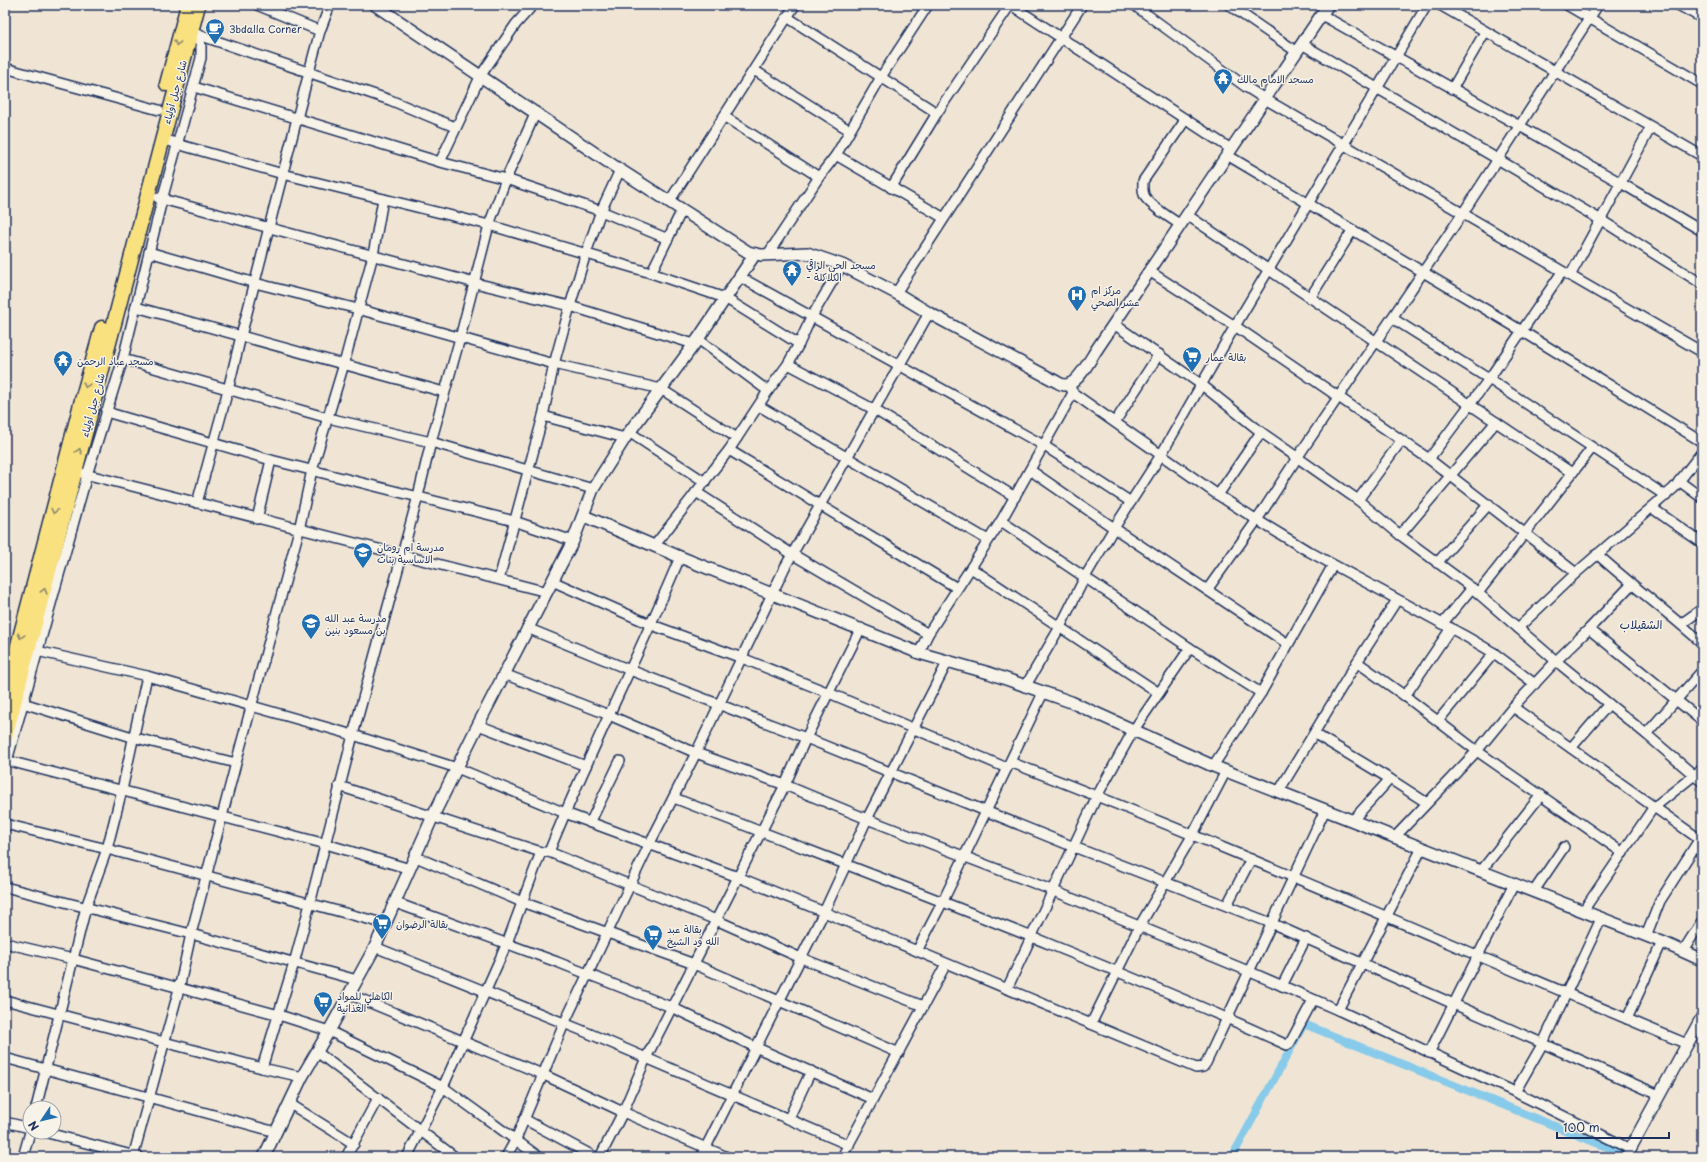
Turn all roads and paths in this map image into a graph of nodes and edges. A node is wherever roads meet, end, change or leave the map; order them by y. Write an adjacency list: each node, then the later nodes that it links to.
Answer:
1 (188, 5): 39 (main road, شارع جبل أولياء, one-way to 39)
2 (198, 5): 24 (main road, شارع جبل أولياء)
3 (257, 5): 22 (street)
4 (330, 5): 22 (street)
5 (374, 5): 32 (street)
6 (533, 5): 32 (street)
7 (795, 5): 19 (street)
8 (928, 5): 33 (street)
9 (1010, 5): 25 (street); 41 (street)
10 (1082, 5): 25 (street)
11 (1134, 5): 38 (street)
12 (1229, 5): 26 (street)
13 (1427, 5): 27 (street)
14 (1440, 5): 23 (street)
15 (1567, 5): 20 (street)
16 (1598, 5): 20 (street)
17 (1678, 5): 21 (street)
18 (1326, 8): 26 (street); 27 (street)
19 (788, 17): 29 (street); 33 (street)
20 (1590, 18): 31 (street); 34 (street)
21 (1702, 18)
22 (320, 31): 30 (street)
23 (1485, 32): 31 (street); 37 (street)
24 (194, 33): 30 (street); 35 (street); 49 (main road, شارع جبل أولياء)
25 (1060, 38): 43 (street); 72 (street)
26 (1300, 48): 36 (street); 38 (street)
27 (1395, 57): 36 (street); 37 (street)
28 (5, 68): 39 (street)
29 (754, 70): 42 (street); 48 (street)
30 (309, 72): 44 (street); 45 (street)
31 (1556, 72): 46 (street); 47 (street)
32 (481, 75): 40 (street); 45 (street)
33 (881, 77): 41 (street); 48 (street)
34 (1702, 84)
35 (194, 87): 44 (street); 50 (street)
36 (1377, 87): 51 (street); 55 (street)
37 (1452, 89): 46 (street)
38 (1265, 99): 51 (street); 52 (street)
39 (159, 110): 233 (main road, شارع جبل أولياء, one-way to 233)
40 (536, 112): 57 (street); 60 (street)
41 (938, 114): 62 (street)
42 (725, 117): 59 (street); 66 (street)
43 (1186, 119): 52 (street); 75 (street)
44 (297, 120): 56 (street); 58 (street)
45 (455, 127): 56 (street)
46 (1520, 127): 55 (street); 61 (street)
47 (1651, 127): 53 (street); 61 (street)
48 (849, 130): 54 (street)
49 (162, 138): 50 (street); 63 (main road, شارع جبل أولياء)
50 (177, 144): 58 (street); 65 (street)
51 (1344, 144): 67 (street); 70 (street)
52 (1229, 152): 67 (street); 71 (street)
53 (1701, 153)
54 (836, 155): 59 (street); 62 (street)
55 (1498, 160): 70 (street); 73 (street)
56 (440, 162): 60 (street)
57 (620, 170): 66 (street); 69 (street)
58 (283, 174): 64 (street); 76 (street)
59 (819, 177): 83 (street)
60 (506, 179): 69 (street); 74 (street)
61 (1621, 183): 73 (street); 78 (street)
62 (891, 188): 72 (street)
63 (147, 194): 65 (street); 154 (main road, شارع جبل أولياء, one-way to 63)
64 (383, 199): 74 (street); 84 (street)
65 (162, 200): 76 (street); 80 (street)
66 (670, 202): 68 (street)
67 (1308, 204): 77 (street); 87 (street)
68 (682, 210): 79 (street); 82 (street)
69 (601, 211): 79 (street); 81 (street)
70 (1463, 213): 88 (street); 90 (street)
71 (1187, 215): 75 (street); 87 (street)
72 (944, 218): 95 (street)
73 (1601, 220): 90 (street); 94 (street)
74 (489, 225): 81 (street); 93 (street)
75 (1181, 225): 86 (street)
76 (268, 229): 84 (street); 92 (street)
77 (1352, 230): 88 (street); 97 (street)
78 (1702, 231)
79 (668, 239): 89 (street)
80 (149, 252): 92 (street); 99 (street)
81 (586, 253): 89 (street); 98 (street)
82 (755, 254): 83 (street); 91 (street)
83 (768, 254): 85 (street)
84 (373, 255): 93 (street); 100 (street)
85 (842, 265): 95 (street); 102 (street)
86 (1149, 271): 104 (street); 105 (street)
87 (1269, 271): 97 (street); 105 (street)
88 (1423, 273): 103 (street); 106 (street)
89 (651, 274): 96 (street)
90 (1566, 274): 106 (street); 112 (street)
91 (740, 277): 96 (street); 102 (street)
92 (255, 283): 100 (street); 107 (street)
93 (475, 283): 98 (street); 108 (street)
94 (1702, 284)
95 (896, 293): 101 (street)
96 (725, 298): 109 (street); 111 (street)
97 (1310, 298): 110 (street)
98 (570, 306): 109 (street); 116 (street)
99 (136, 307): 107 (street); 114 (street)
100 (358, 309): 108 (street); 115 (street)
101 (929, 313): 118 (street); 122 (street)
102 (811, 318): 111 (street); 118 (street)
103 (1392, 318): 110 (street); 119 (street)
104 (1114, 324): 113 (street); 122 (street)
105 (1235, 326): 120 (street); 126 (street)
106 (1522, 331): 119 (street); 140 (street)
107 (240, 336): 115 (street); 123 (street)
108 (460, 338): 116 (street); 125 (street)
109 (696, 342): 121 (street); 124 (street)
110 (1376, 342): 126 (street); 127 (street)
111 (799, 344): 117 (street)
112 (1702, 352)
113 (1159, 354): 120 (street); 133 (street)
114 (123, 359): 123 (street); 130 (street)
115 (344, 364): 125 (street); 132 (street)
116 (554, 364): 121 (street); 131 (street)
117 (788, 364): 124 (street); 129 (street)
118 (899, 364): 129 (street); 142 (street)
119 (1489, 379): 127 (street); 143 (street)
120 (1202, 385): 135 (street); 146 (street)
121 (661, 389): 136 (street); 137 (street)
122 (1071, 389): 133 (street); 142 (street)
123 (228, 390): 132 (street); 141 (street)
124 (768, 391): 128 (street)
125 (444, 392): 139 (street)
126 (1338, 398): 138 (street); 148 (street)
127 (1470, 405): 134 (street); 149 (street)
128 (759, 406): 137 (street); 147 (street)
129 (875, 410): 147 (street); 164 (street)
130 (106, 411): 141 (street); 154 (street)
131 (543, 416): 136 (street); 152 (street)
132 (328, 418): 139 (street); 151 (street)
133 (1115, 422): 146 (street)
134 (1496, 422): 155 (street); 156 (street)
135 (1261, 432): 148 (street); 161 (street)
136 (627, 435): 158 (street); 159 (street)
137 (737, 438): 144 (street)
138 (1401, 441): 149 (street); 166 (street)
139 (430, 442): 152 (street); 162 (street)
140 (1702, 442)
141 (213, 443): 150 (street); 168 (street)
142 (1043, 445): 153 (street); 167 (street)
143 (1592, 448): 155 (street); 163 (street)
144 (729, 450): 158 (street); 170 (street)
145 (1702, 452): 157 (street)
146 (1161, 455): 161 (street); 167 (street)
147 (848, 458): 170 (street); 181 (street)
148 (1297, 458): 166 (street); 174 (street)
149 (1429, 458): 156 (street)
150 (271, 460): 151 (street); 173 (street)
151 (312, 470): 162 (street); 178 (street)
152 (528, 470): 159 (street); 175 (street)
153 (1030, 470): 164 (street); 177 (street)
154 (80, 473): 168 (street); 216 (main road, شارع جبل أولياء)
155 (1572, 473): 179 (street)
156 (1451, 475): 169 (street); 180 (street)
157 (1679, 481): 163 (street); 165 (street)
158 (704, 482): 160 (street)
159 (593, 489): 172 (street)
160 (696, 492): 184 (street); 185 (street)
161 (1218, 495): 174 (street)
162 (418, 496): 175 (street); 187 (street)
163 (1666, 496): 171 (street)
164 (1015, 497): 176 (street)
165 (1702, 498)
166 (1358, 500): 180 (street)
167 (1131, 502): 177 (street)
168 (197, 503): 173 (street)
169 (1489, 504): 179 (street); 189 (street)
170 (819, 505): 185 (street); 197 (street)
171 (1652, 508): 183 (street); 186 (street)
172 (584, 516): 182 (street); 184 (street)
173 (257, 519): 178 (street)
174 (1257, 520): 190 (street); 198 (street)
175 (514, 521): 182 (street); 194 (street)
176 (1001, 521): 181 (street); 193 (street)
177 (1114, 528): 193 (street); 198 (street)
178 (299, 530): 187 (street); 239 (street)
179 (1526, 533): 192 (street); 199 (street)
180 (1400, 535): 189 (street)
181 (988, 540): 191 (street)
182 (572, 541): 195 (street)
183 (1702, 543)
184 (655, 545): 188 (street)
185 (792, 554): 201 (street); 212 (street)
186 (1597, 554): 192 (street); 196 (street)
187 (402, 555): 194 (street); 249 (street)
188 (680, 557): 201 (street); 205 (street)
189 (1437, 563): 199 (street)
190 (1333, 565): 202 (street); 214 (street)
191 (970, 568): 197 (street); 207 (street)
192 (1576, 573): 210 (street)
193 (1085, 577): 207 (street); 215 (street)
194 (500, 579): 200 (street)
195 (552, 581): 200 (street); 205 (street)
196 (1630, 585): 204 (street); 211 (street)
197 (957, 588): 212 (street)
198 (1207, 590): 214 (street)
199 (1475, 591): 206 (street); 210 (street)
200 (547, 592): 208 (street)
201 (773, 593): 209 (street); 219 (street)
202 (1397, 600): 206 (street); 222 (street)
203 (1702, 609): 204 (street)
204 (1681, 624): 213 (street)
205 (652, 625): 219 (street); 223 (street)
206 (1447, 626): 218 (street); 234 (street)
207 (1060, 627): 228 (street); 231 (street)
208 (527, 628): 223 (street); 225 (street)
209 (861, 628): 217 (street); 229 (street)
210 (1518, 628): 221 (street)
211 (1589, 629): 221 (street); 235 (street)
212 (928, 634): 217 (street)
213 (1702, 643)
214 (1288, 644): 232 (street)
215 (1190, 648): 231 (street); 232 (street)
216 (33, 650): 226 (street); 236 (street); 250 (main road, شارع جبل أولياء)
217 (919, 653): 220 (street)
218 (1494, 653): 227 (street); 242 (street)
219 (742, 658): 229 (street); 237 (street)
220 (948, 661): 228 (street); 245 (street)
221 (1556, 661): 227 (street); 238 (street)
222 (1357, 662): 234 (street); 247 (street)
223 (630, 670): 237 (street); 241 (street)
224 (1702, 671): 235 (street)
225 (504, 674): 241 (street); 244 (street)
226 (147, 676): 239 (street); 251 (street)
227 (1535, 684): 240 (street)
228 (1025, 687): 230 (street)
229 (829, 693): 245 (street); 252 (street)
230 (1043, 693): 246 (street); 259 (street)
231 (1159, 693): 246 (street)
232 (1261, 693): 261 (street)
233 (5, 695)
234 (1405, 696): 242 (street)
235 (1676, 699): 243 (street); 248 (street)
236 (23, 703): 251 (street); 256 (street)
237 (719, 704): 252 (street); 255 (street)
238 (1609, 704): 248 (street); 253 (street)
239 (251, 705): 249 (street); 258 (street)
240 (1514, 707): 253 (street); 254 (street)
241 (609, 715): 255 (street); 260 (street)
242 (1438, 721): 254 (street)
243 (1702, 721)
244 (478, 725): 260 (street); 262 (street)
245 (914, 729): 259 (street); 265 (street)
246 (1133, 731): 261 (street); 273 (street)
247 (1314, 734): 267 (street); 272 (street)
248 (1646, 734): 266 (street)
249 (353, 735): 262 (street); 270 (street)
250 (5, 737)
251 (132, 737): 258 (street); 271 (street)
252 (806, 738): 265 (street); 269 (street)
253 (1571, 748): 277 (street)
254 (1477, 751): 274 (street); 276 (street)
255 (696, 753): 269 (street); 275 (street)
256 (6, 761): 271 (street)
257 (620, 761): 285 (street)
258 (236, 763): 282 (street)
259 (1008, 765): 273 (street); 279 (street)
260 (586, 766): 280 (street)
261 (1213, 766): 264 (street)
262 (456, 768): 280 (street); 281 (street)
263 (1702, 769): 266 (street)
264 (1226, 771): 272 (street); 288 (street)
265 (891, 772): 279 (street); 283 (street)
266 (1694, 775): 268 (street); 277 (street)
267 (1390, 779): 276 (street); 284 (street)
268 (1702, 782)
269 (785, 784): 283 (street); 287 (street)
270 (339, 786): 281 (street); 291 (street)
271 (122, 790): 282 (street); 296 (street)
272 (1279, 791): 278 (street)
273 (1097, 796): 288 (street); 293 (street)
274 (1541, 796): 298 (street); 304 (street)
275 (674, 798): 287 (street); 292 (street)
276 (1426, 803): 289 (street)
277 (1653, 808): 290 (street); 298 (street)
278 (1325, 810): 284 (street); 307 (street)
279 (987, 811): 293 (street); 300 (street)
280 (565, 813): 285 (street); 297 (street)
281 (433, 816): 297 (street); 299 (street)
282 (222, 817): 291 (street); 305 (street)
283 (867, 819): 300 (street); 302 (street)
284 (1352, 821): 289 (street)
285 (590, 823): 292 (street)
286 (5, 824): 296 (street)
287 (760, 832): 302 (street); 306 (street)
288 (1192, 836): 301 (street); 308 (street)
289 (1394, 838): 295 (street)
290 (1701, 841): 331 (street)
291 (326, 844): 303 (street); 317 (street)
292 (649, 845): 306 (street); 310 (street)
293 (1074, 846): 308 (street); 312 (street)
294 (1564, 847): 313 (street)
295 (1422, 848): 304 (street); 322 (street)
296 (107, 849): 305 (street); 319 (street)
297 (545, 852): 310 (street); 314 (street)
298 (1623, 853): 320 (street)
299 (416, 857): 303 (street); 314 (street)
300 (965, 857): 312 (street); 316 (street)
301 (1251, 860): 307 (street); 318 (street)
302 (846, 865): 316 (street); 321 (street)
303 (410, 869): 315 (street)
304 (1481, 871): 309 (street)
305 (207, 875): 317 (street); 330 (street)
306 (738, 878): 321 (street); 324 (street)
307 (1293, 878): 322 (street); 326 (street)
308 (1165, 882): 318 (street); 328 (street)
309 (1514, 884): 313 (street); 340 (street)
310 (631, 885): 324 (street); 329 (street)
311 (5, 888): 319 (street)
312 (1054, 891): 328 (street); 332 (street)
313 (1534, 891): 320 (street)
314 (522, 902): 329 (street); 336 (street)
315 (396, 903): 327 (street); 336 (street)
316 (942, 903): 332 (street); 338 (street)
317 (310, 904): 327 (street); 345 (street)
318 (1227, 905): 326 (street)
319 (86, 907): 330 (street); 342 (street)
320 (1583, 911): 323 (street)
321 (824, 912): 338 (street); 341 (street)
322 (1385, 917): 340 (street); 344 (street)
323 (1601, 919): 331 (street); 357 (street)
324 (716, 920): 341 (street); 346 (street)
325 (1702, 921): 339 (street)
326 (1271, 923): 333 (street); 348 (street)
327 (386, 924): 337 (street)
328 (1139, 927): 348 (street); 349 (street)
329 (608, 932): 346 (street); 350 (street)
330 (191, 934): 345 (street); 353 (street)
331 (1646, 936): 334 (street)
332 (1031, 937): 349 (street); 354 (street)
333 (1306, 938): 344 (street); 352 (street)
334 (1662, 942): 339 (street); 369 (street)
335 (5, 943): 342 (street)
336 (507, 944): 350 (street); 355 (street)
337 (376, 947): 351 (street); 355 (street)
338 (917, 951): 347 (street)
339 (1683, 951): 343 (street)
340 (1478, 956): 357 (street); 361 (street)
341 (801, 958): 360 (street); 362 (street)
342 (73, 959): 353 (street); 365 (street)
343 (1702, 960)
344 (1363, 962): 361 (street); 364 (street)
345 (294, 963): 351 (street); 366 (street)
346 (694, 964): 360 (street); 363 (street)
347 (946, 964): 354 (street); 362 (street)
348 (1248, 971): 352 (street); 367 (street)
349 (1116, 972): 367 (street); 371 (street)
350 (588, 974): 363 (street); 370 (street)
351 (357, 980): 356 (street)
352 (1282, 986): 359 (street)
353 (179, 989): 366 (street); 374 (street)
354 (1007, 989): 371 (street)
355 (484, 992): 370 (street); 373 (street)
356 (349, 994): 372 (street); 373 (street)
357 (1567, 994): 369 (street); 375 (street)
358 (5, 1000): 365 (street)
359 (1313, 1000): 364 (street); 367 (street)
360 (780, 1001): 377 (street); 379 (street)
361 (1455, 1004): 375 (street); 380 (street)
362 (923, 1006): 379 (street)
363 (671, 1007): 377 (street); 382 (street)
364 (1338, 1010): 380 (street)
365 (58, 1015): 374 (street); 384 (street)
366 (279, 1015): 372 (street); 383 (street)
367 (1226, 1017): 371 (street)
368 (1702, 1017): 376 (street)
369 (1627, 1019): 376 (street)
370 (564, 1024): 382 (street); 386 (street)
371 (1091, 1024)
372 (330, 1032): 378 (street); 388 (street)
373 (464, 1041): 386 (street); 388 (street)
374 (164, 1042): 383 (street); 392 (street)
375 (1543, 1043): 389 (street); 391 (street)
376 (1687, 1044): 391 (street)
377 (755, 1047): 385 (street); 390 (street)
378 (317, 1052): 387 (street); 393 (street)
379 (899, 1053): 395 (street)
380 (1429, 1053): 389 (street)
381 (5, 1058): 384 (street)
382 (646, 1058): 390 (street); 397 (street)
383 (262, 1068): 387 (street)
384 (46, 1069): 392 (street); 394 (street)
385 (811, 1071): 395 (street); 398 (street)
386 (542, 1074): 397 (street); 399 (street)
387 (302, 1077): 396 (street)
388 (443, 1087): 402 (street); 405 (street)
389 (1515, 1092): 410 (street)
390 (733, 1094): 398 (street); 409 (street)
391 (1659, 1095): 410 (street)
392 (150, 1098): 403 (street); 412 (street)
393 (378, 1098): 402 (street); 407 (street)
394 (38, 1100)
395 (873, 1100): 408 (street)
396 (290, 1104): 403 (street); 407 (street)
397 (623, 1112): 409 (street); 420 (street)
398 (789, 1118): 408 (street)
399 (524, 1119): 405 (street); 419 (street)
400 (5, 1122): 401 (street)
401 (22, 1126)
402 (420, 1130): 415 (street); 416 (street)
403 (276, 1132): 413 (street)
404 (62, 1137): 412 (street)
405 (516, 1139): 417 (street); 418 (street)
406 (28, 1140): 411 (street)
407 (354, 1144): 414 (street)
408 (849, 1145): 423 (street)
409 (706, 1147): 421 (street); 422 (street)
410 (1628, 1153)
411 (23, 1157)
412 (135, 1157)
413 (264, 1157)
414 (346, 1157)
415 (407, 1157)
416 (455, 1157)
417 (506, 1157)
418 (539, 1157)
419 (595, 1157)
420 (600, 1157)
421 (701, 1157)
422 (727, 1157)
423 (842, 1157)

